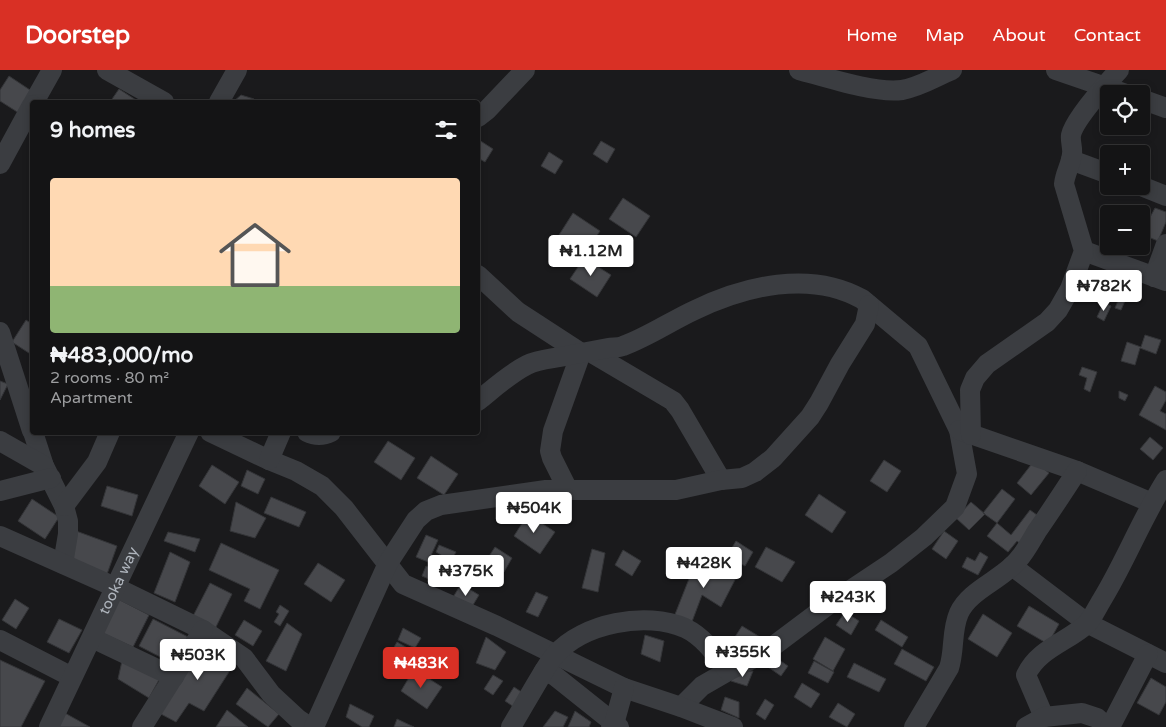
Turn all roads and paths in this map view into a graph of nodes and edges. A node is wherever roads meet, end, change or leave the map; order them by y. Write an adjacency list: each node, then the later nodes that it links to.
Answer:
1 (52, 70): 12 (street)
2 (107, 70): 13 (street)
3 (237, 70): 14 (street)
4 (525, 70): 18 (street)
5 (799, 70): 6 (street)
6 (952, 70)
7 (1056, 70): 9 (street)
8 (1119, 70): 10 (street)
9 (1101, 85)
10 (1105, 85)
11 (1100, 92): 19 (street)
12 (35, 100)
13 (160, 100)
14 (220, 100)
15 (1150, 102): 16 (street)
16 (1166, 108)
17 (30, 109): 20 (street)
18 (480, 115)
19 (1071, 160): 21 (street); 25 (street)
20 (0, 164)
21 (1100, 171)
22 (1150, 190): 23 (street)
23 (1166, 196)
24 (1166, 244): 27 (street)
25 (1084, 251): 27 (street); 33 (street)
26 (480, 277): 30 (street)
27 (1160, 279)
28 (869, 305): 30 (street); 33 (street); 45 (street)
29 (0, 332): 32 (street)
30 (585, 352): 31 (street); 45 (street); 48 (street)
31 (480, 399)
32 (30, 423)
33 (965, 433): 43 (street); 63 (street)
34 (34, 435): 44 (street)
35 (109, 435): 50 (street)
36 (188, 435): 55 (street, tooka way)
37 (216, 435): 42 (street)
38 (280, 435): 42 (street)
39 (312, 435): 40 (street)
40 (325, 435)
41 (0, 441): 44 (street)
42 (269, 460): 52 (street)
43 (1077, 471): 49 (street); 54 (street)
44 (47, 472): 47 (street); 50 (street)
45 (722, 480): 48 (street)
46 (1166, 480): 49 (street)
47 (0, 490)
48 (568, 490): 52 (street)
49 (1152, 503): 56 (street)
50 (64, 506): 53 (street)
51 (0, 536): 53 (street)
52 (388, 563): 61 (street); 72 (street)
53 (63, 564): 55 (street)
54 (1012, 566): 56 (street); 75 (street)
55 (116, 588): 57 (street); 58 (street, tooka way)
56 (1087, 623): 60 (street); 68 (street)
57 (202, 630): 65 (street); 72 (street)
58 (92, 638): 64 (street, tooka way); 65 (street)
59 (0, 640): 64 (street)
60 (1148, 654): 62 (street); 77 (street)
61 (550, 663): 63 (street); 66 (street); 69 (street); 73 (street)
62 (1166, 663)
63 (728, 671): 67 (street)
64 (72, 677): 70 (street, tooka way)
65 (174, 677): 71 (street)
66 (624, 688): 67 (street); 69 (street)
67 (681, 707): 74 (street)
68 (1044, 717): 76 (street); 77 (street)
69 (615, 726)
70 (49, 727)
71 (142, 727)
72 (312, 727)
73 (511, 727)
74 (733, 727)
75 (914, 727)
76 (1026, 727)
77 (1108, 727)

